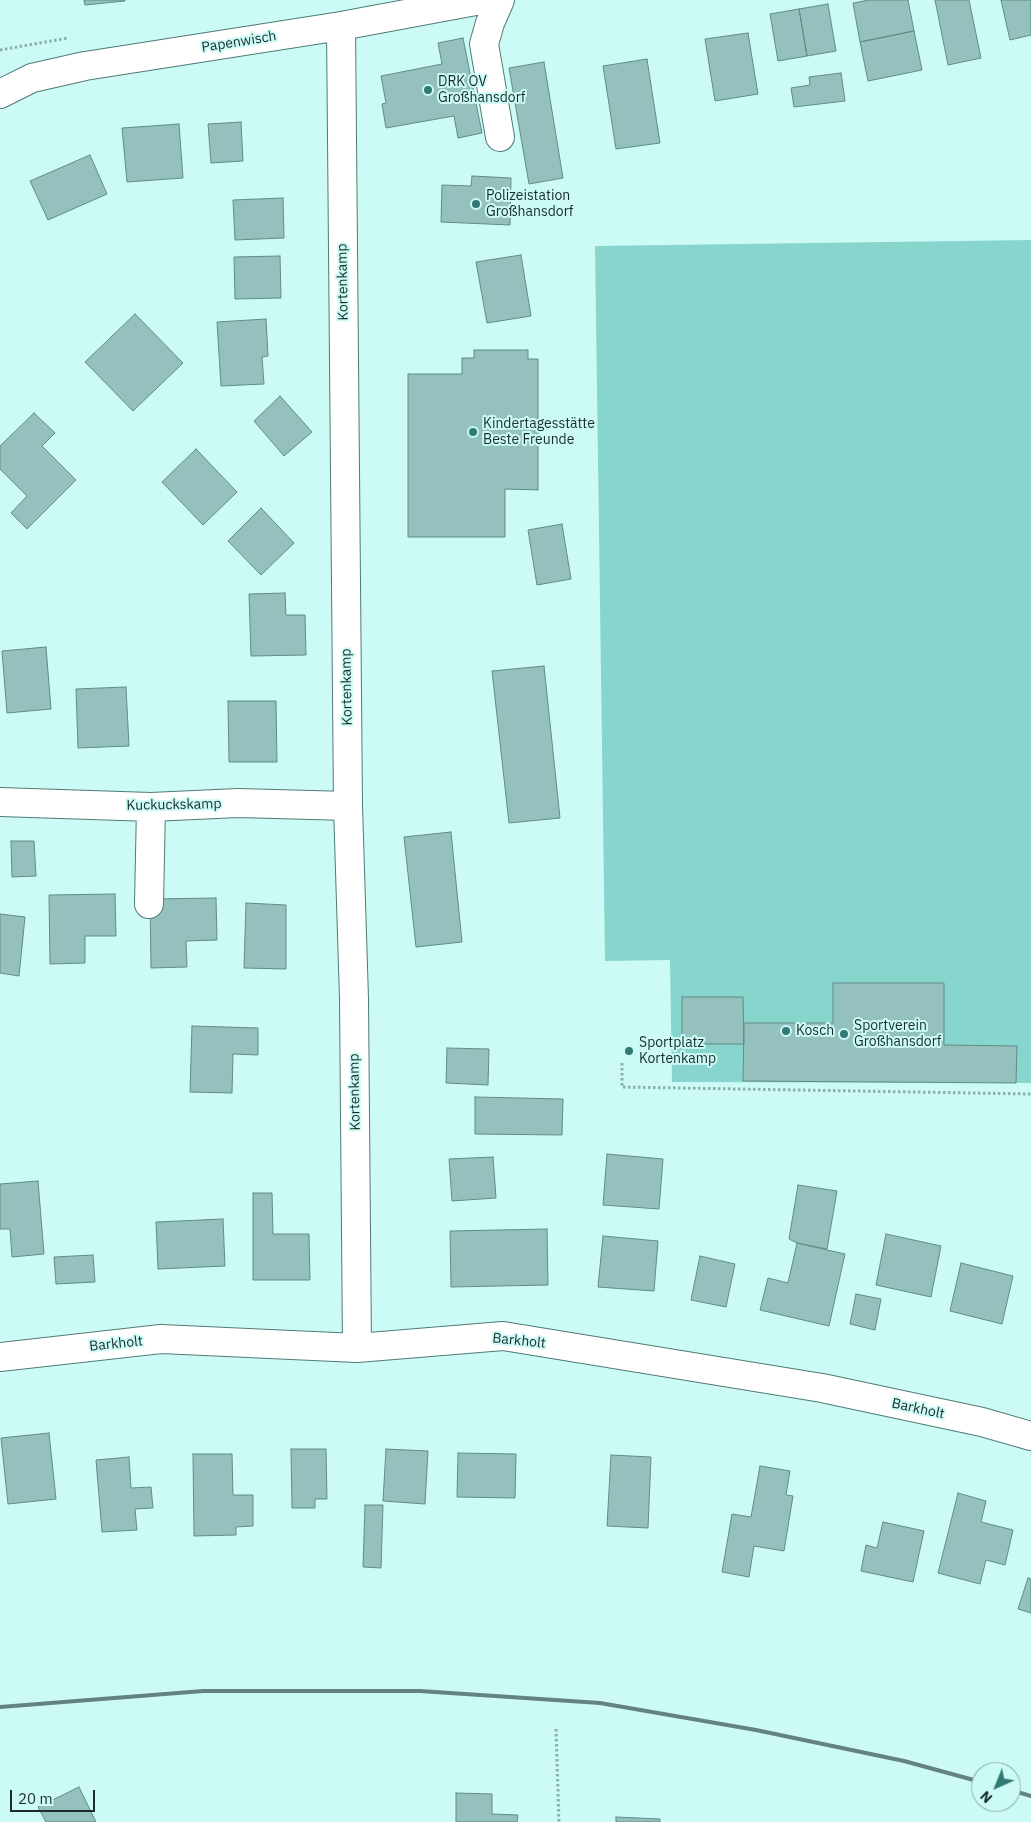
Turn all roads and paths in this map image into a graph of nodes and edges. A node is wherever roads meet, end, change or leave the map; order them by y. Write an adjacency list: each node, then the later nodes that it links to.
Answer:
1 (481, 0): 3 (street, Papenwisch)
2 (500, 0): 5 (street)
3 (341, 26): 4 (street, Papenwisch); 7 (street, Kortenkamp)
4 (0, 94)
5 (500, 137)
6 (0, 802): 8 (street, Kuckuckskamp)
7 (348, 806): 8 (street, Kuckuckskamp); 12 (street, Kortenkamp)
8 (151, 807): 9 (street)
9 (150, 904)
10 (622, 1063): 11 (path)
11 (1031, 1094)
12 (358, 1348): 13 (street, Barkholt); 14 (street, Barkholt)
13 (0, 1357)
14 (1031, 1436)
15 (556, 1728): 16 (path)
16 (558, 1822)

